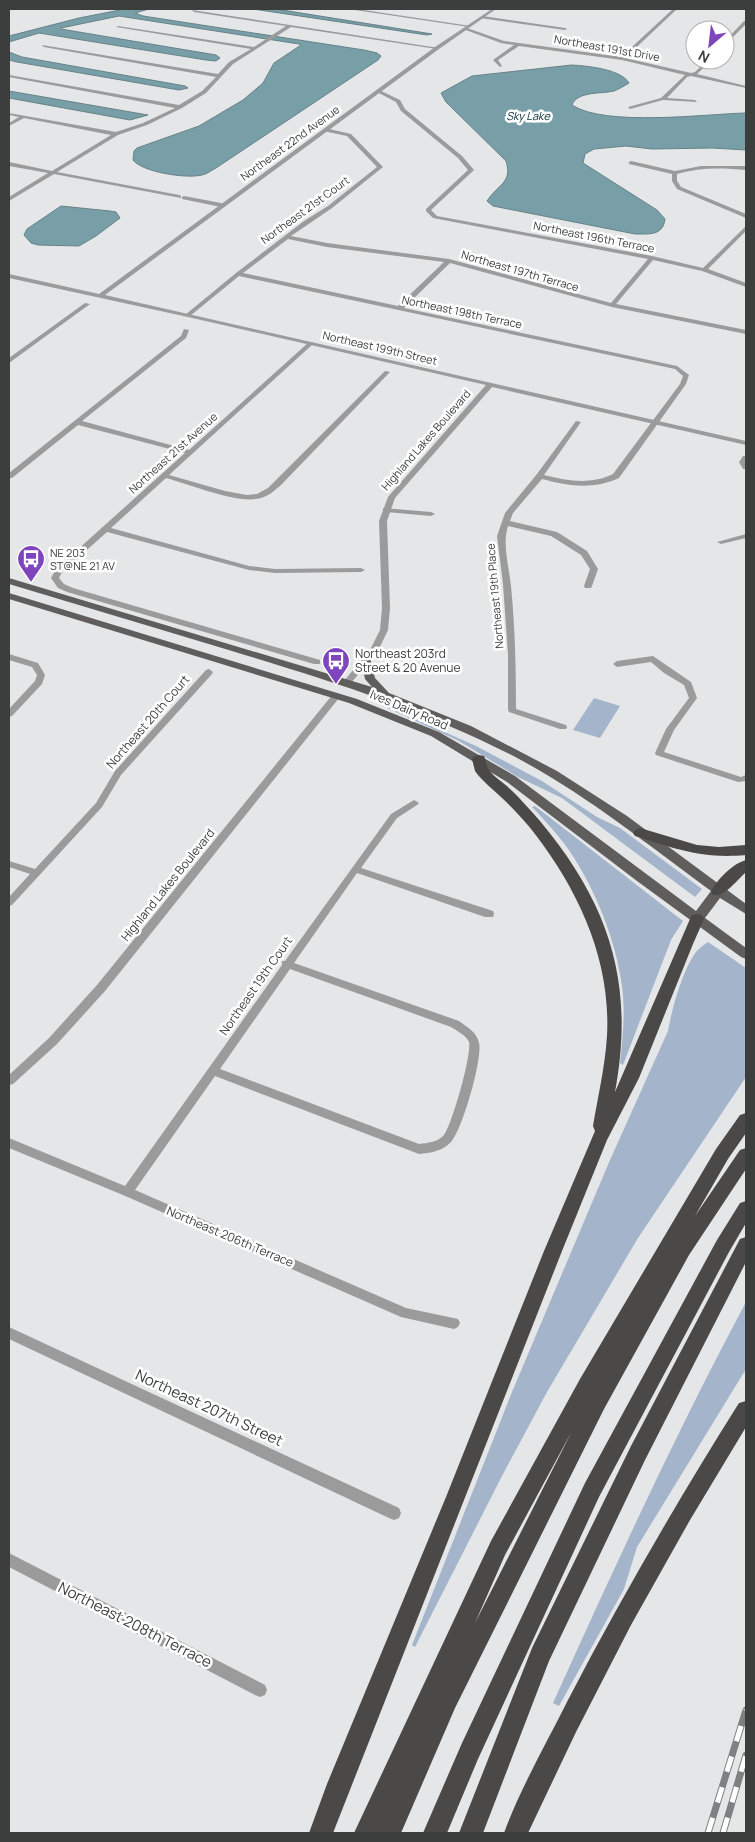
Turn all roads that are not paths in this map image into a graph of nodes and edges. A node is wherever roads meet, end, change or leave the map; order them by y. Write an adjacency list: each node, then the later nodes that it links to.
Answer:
1 (350, 9): 9 (street, Northeast 191st Drive)
2 (494, 9): 5 (street, Northeast 22nd Avenue)
3 (675, 9): 16 (street)
4 (194, 11): 7 (street)
5 (482, 17): 9 (street, Northeast 22nd Avenue); 10 (street)
6 (746, 22): 11 (street)
7 (290, 26): 14 (street); 15 (street)
8 (118, 27): 14 (street)
9 (467, 27): 12 (street, Northeast 191st Drive); 15 (street, Northeast 22nd Avenue)
10 (565, 29)
11 (735, 34)
12 (518, 44): 16 (street, Northeast 191st Drive); 17 (street)
13 (44, 46): 21 (street)
14 (255, 48): 21 (street)
15 (437, 48): 23 (street, Northeast 22nd Avenue)
16 (622, 59): 19 (street, Northeast 191st Drive)
17 (500, 66)
18 (700, 70): 19 (street)
19 (692, 74): 22 (street, Northeast 191st Drive); 24 (street)
20 (9, 76): 26 (street)
21 (220, 76): 26 (street)
22 (746, 87)
23 (379, 92): 31 (street, Northeast 22nd Avenue); 43 (street, Northeast 196th Terrace)
24 (663, 98): 25 (street); 27 (street)
25 (696, 101)
26 (180, 106): 32 (street)
27 (630, 108)
28 (9, 114): 29 (street)
29 (23, 117): 30 (street); 32 (street)
30 (9, 125)
31 (324, 130): 39 (street, Northeast 22nd Avenue); 42 (street, Northeast 21st Court)
32 (116, 134): 36 (street)
33 (631, 163): 37 (street)
34 (9, 164): 36 (street)
35 (746, 168): 37 (street)
36 (53, 172): 38 (street); 39 (street)
37 (675, 173): 40 (street)
38 (9, 198)
39 (221, 205): 49 (street, Northeast 22nd Avenue)
40 (746, 216)
41 (746, 228): 45 (street)
42 (287, 237): 44 (street, Northeast 197th Terrace); 46 (street, Northeast 21st Court)
43 (652, 258): 45 (street, Northeast 196th Terrace); 51 (street)
44 (449, 262): 51 (street, Northeast 197th Terrace); 52 (street)
45 (704, 270): 48 (street, Northeast 196th Terrace)
46 (238, 274): 52 (street, Northeast 198th Terrace); 53 (street, Northeast 21st Court)
47 (9, 276): 49 (street, Northeast 199th Street)
48 (746, 285)
49 (100, 296): 53 (street, Northeast 199th Street)
50 (87, 304): 56 (street)
51 (612, 305): 54 (street, Northeast 197th Terrace)
52 (399, 309): 61 (street, Northeast 198th Terrace)
53 (188, 315): 55 (street, Northeast 199th Street)
54 (746, 332)
55 (311, 344): 58 (street, Northeast 199th Street); 63 (street, Northeast 21st Avenue)
56 (9, 362)
57 (387, 372): 67 (street)
58 (490, 385): 61 (street, Northeast 199th Street); 69 (street, Highland Lakes Boulevard)
59 (76, 422): 59 (street); 63 (street); 66 (street)
60 (578, 422): 68 (street, Northeast 19th Place)
61 (656, 422): 62 (street, Northeast 199th Street); 68 (street)
62 (746, 444)
63 (190, 452): 67 (street, Northeast 21st Avenue)
64 (746, 458): 65 (street)
65 (746, 467)
66 (9, 476)
67 (165, 476): 72 (street, Northeast 21st Avenue)
68 (540, 476): 71 (street, Northeast 19th Place)
69 (386, 510): 70 (street); 80 (street, Highland Lakes Boulevard)
70 (431, 514)
71 (506, 523): 77 (street); 88 (street, Northeast 19th Place)
72 (105, 529): 75 (street); 81 (street, Northeast 21st Avenue)
73 (746, 536): 74 (street)
74 (721, 542)
75 (360, 570)
76 (9, 581): 84 (main road, Ives Dairy Road)
77 (588, 586)
78 (9, 596): 86 (main road, Ives Dairy Road)
79 (9, 657): 87 (street)
80 (366, 659): 84 (street, Highland Lakes Boulevard); 85 (main road)
81 (317, 662)
82 (617, 664): 90 (street)
83 (209, 672): 97 (street, Northeast 20th Court)
84 (347, 682): 85 (main road, Ives Dairy Road); 86 (main road)
85 (386, 695): 92 (main road, Ives Dairy Road)
86 (336, 696): 89 (main road, Ives Dairy Road); 106 (street, Highland Lakes Boulevard)
87 (9, 714)
88 (563, 726)
89 (479, 759): 102 (main road, Ives Dairy Road); 108 (highway)
90 (746, 778)
91 (414, 803): 96 (street, Northeast 19th Court)
92 (640, 833): 93 (highway); 98 (main road, Ives Dairy Road)
93 (746, 850)
94 (9, 864): 97 (street)
95 (746, 866): 98 (highway)
96 (355, 868): 101 (street); 104 (street, Northeast 19th Court)
97 (36, 873): 99 (street, Northeast 20th Court)
98 (718, 891): 100 (main road, Ives Dairy Road); 102 (main road)
99 (9, 903)
100 (746, 910)
101 (489, 914)
102 (697, 918): 103 (main road, Ives Dairy Road); 108 (highway)
103 (746, 954)
104 (286, 964): 105 (street, Northeast 19th Court); 105 (street)
105 (212, 1070): 111 (street, Northeast 19th Court)
106 (11, 1076)
107 (746, 1120): 121 (highway)
108 (599, 1140): 120 (highway)
109 (9, 1143): 111 (street, Northeast 206th Terrace)
110 (746, 1155): 122 (highway)
111 (127, 1192): 114 (street, Northeast 206th Terrace)
112 (746, 1208): 123 (highway)
113 (746, 1245): 124 (highway)
114 (454, 1323)
115 (9, 1333): 117 (street, Northeast 207th Street)
116 (746, 1410): 125 (highway)
117 (394, 1513)
118 (9, 1560): 119 (street, Northeast 208th Terrace)
119 (260, 1690)
120 (321, 1833)
121 (366, 1833)
122 (390, 1833)
123 (435, 1833)
124 (471, 1833)
125 (516, 1833)

